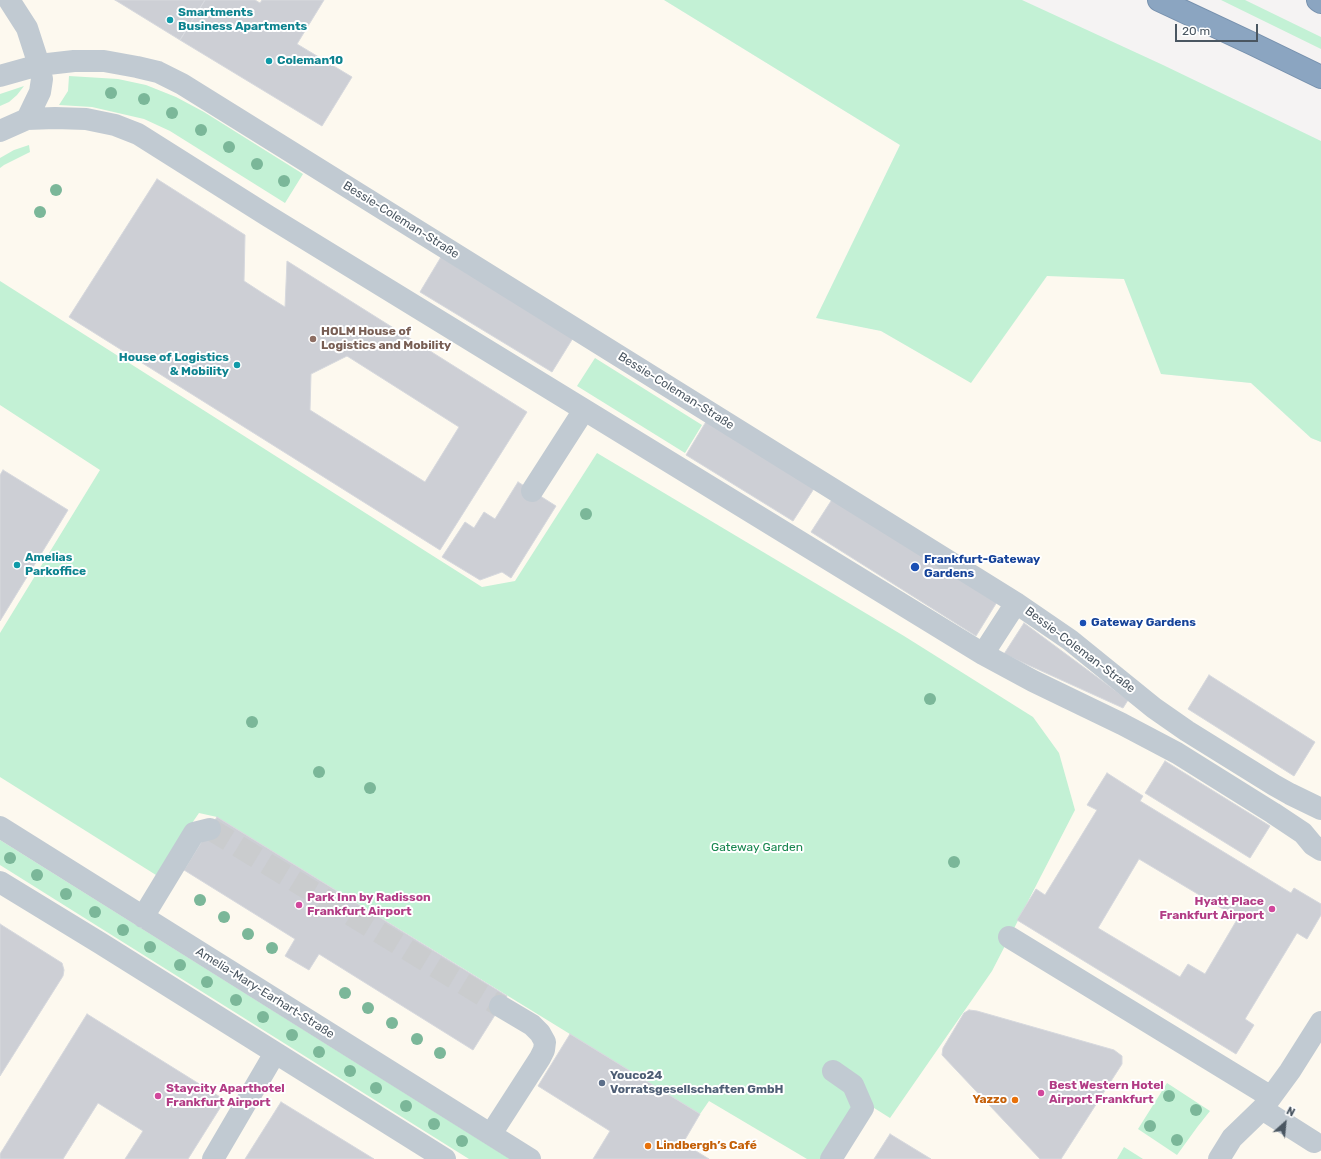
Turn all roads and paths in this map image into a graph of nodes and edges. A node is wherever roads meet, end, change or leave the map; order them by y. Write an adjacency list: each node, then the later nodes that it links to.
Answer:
1 (9, 0): 5 (street)
2 (1159, 0): 7 (highway)
3 (1318, 0): 4 (highway)
4 (1321, 2)
5 (39, 65): 6 (street, Bessie-Coleman-Straße); 8 (street); 12 (street, Bessie-Coleman-Straße)
6 (0, 76)
7 (1321, 77)
8 (27, 119): 9 (street); 10 (street)
9 (0, 131)
10 (584, 410): 11 (street); 13 (street)
11 (532, 491)
12 (1016, 603): 13 (street); 14 (street, Bessie-Coleman-Straße)
13 (983, 654): 17 (street)
14 (1321, 809)
15 (0, 827): 19 (street, Amelia-Mary-Earhart-Straße)
16 (210, 829): 19 (street)
17 (1321, 850)
18 (0, 882): 23 (street)
19 (143, 917): 26 (street, Amelia-Mary-Earhart-Straße)
20 (1009, 937): 25 (street)
21 (500, 1006): 26 (street)
22 (1321, 1022): 25 (street)
23 (275, 1053): 28 (street); 29 (street)
24 (833, 1071): 31 (street)
25 (1267, 1103): 27 (street); 32 (street)
26 (491, 1134): 30 (street, Amelia-Mary-Earhart-Straße)
27 (1314, 1144)
28 (213, 1159)
29 (445, 1159)
30 (530, 1159)
31 (831, 1159)
32 (1219, 1159)

